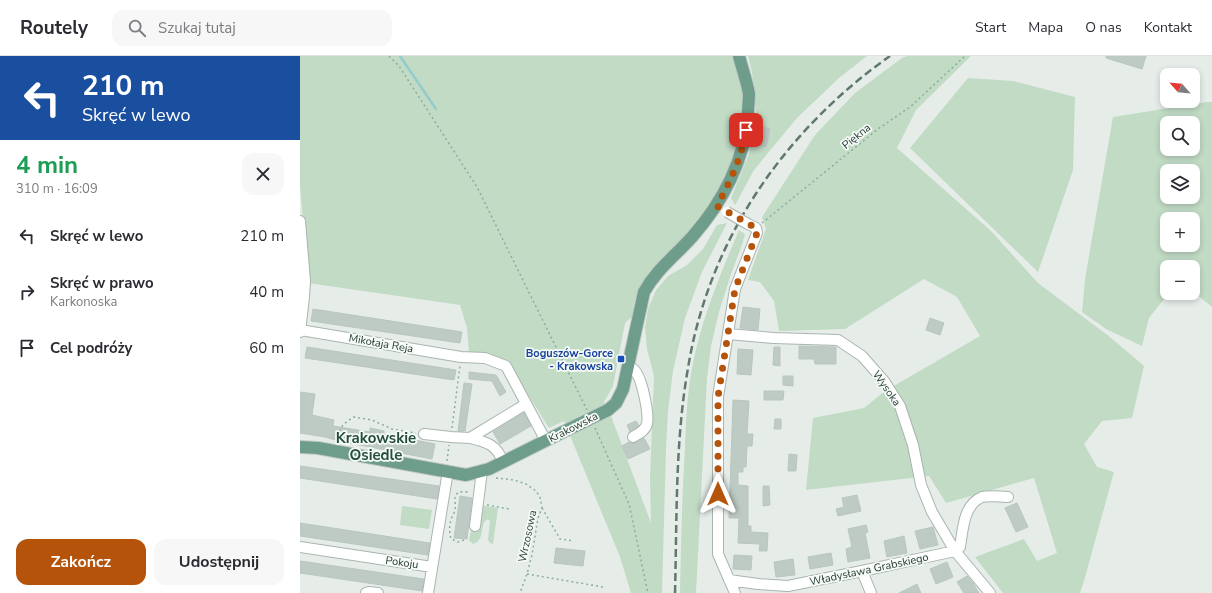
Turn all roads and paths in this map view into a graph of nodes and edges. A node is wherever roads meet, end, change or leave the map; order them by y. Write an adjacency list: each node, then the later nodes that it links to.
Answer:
1 (389, 56): 12 (path)
2 (739, 56): 4 (main road, Krakowska)
3 (965, 56): 6 (path, Piękna)
4 (719, 202): 6 (street, bridge); 10 (main road, Krakowska)
5 (300, 221): 7 (street)
6 (752, 226): 8 (street)
7 (300, 331): 9 (street, Mikołaja Reja)
8 (728, 334): 33 (street, Wysoka); 37 (street)
9 (461, 357): 11 (street, Mikołaja Reja); 16 (path)
10 (627, 367): 15 (street); 18 (main road, Krakowska, bridge)
11 (526, 404): 17 (street); 18 (street, Mikołaja Reja)
12 (589, 415)
13 (595, 428): 43 (path)
14 (424, 434): 16 (street); 20 (path)
15 (632, 437)
16 (451, 438): 17 (street); 23 (path)
17 (470, 438): 21 (street)
18 (549, 439): 21 (main road, Krakowska)
19 (300, 447): 20 (main road, Krakowska)
20 (335, 451): 23 (main road, Krakowska)
21 (503, 462): 22 (main road, Krakowska)
22 (486, 470): 23 (main road, Krakowska); 26 (path, Wrzosowa); 28 (street)
23 (446, 471): 34 (street, Pokoju)
24 (468, 492): 30 (path)
25 (1008, 497): 33 (street)
26 (542, 508): 31 (path); 36 (path, Wrzosowa)
27 (509, 509): 28 (path)
28 (477, 512): 29 (street)
29 (475, 526)
30 (464, 540)
31 (574, 541)
32 (300, 547): 34 (street, Pokoju)
33 (955, 551): 35 (street, Władysława Grabskiego); 46 (street)
34 (432, 567): 41 (street)
35 (862, 571): 37 (street, Władysława Grabskiego); 45 (street)
36 (527, 574): 38 (path); 42 (path, Wrzosowa)
37 (729, 580): 44 (street)
38 (603, 587)
39 (366, 593): 40 (street)
40 (378, 593)
41 (428, 593)
42 (520, 593)
43 (648, 593)
44 (735, 593)
45 (871, 593)
46 (990, 593)

